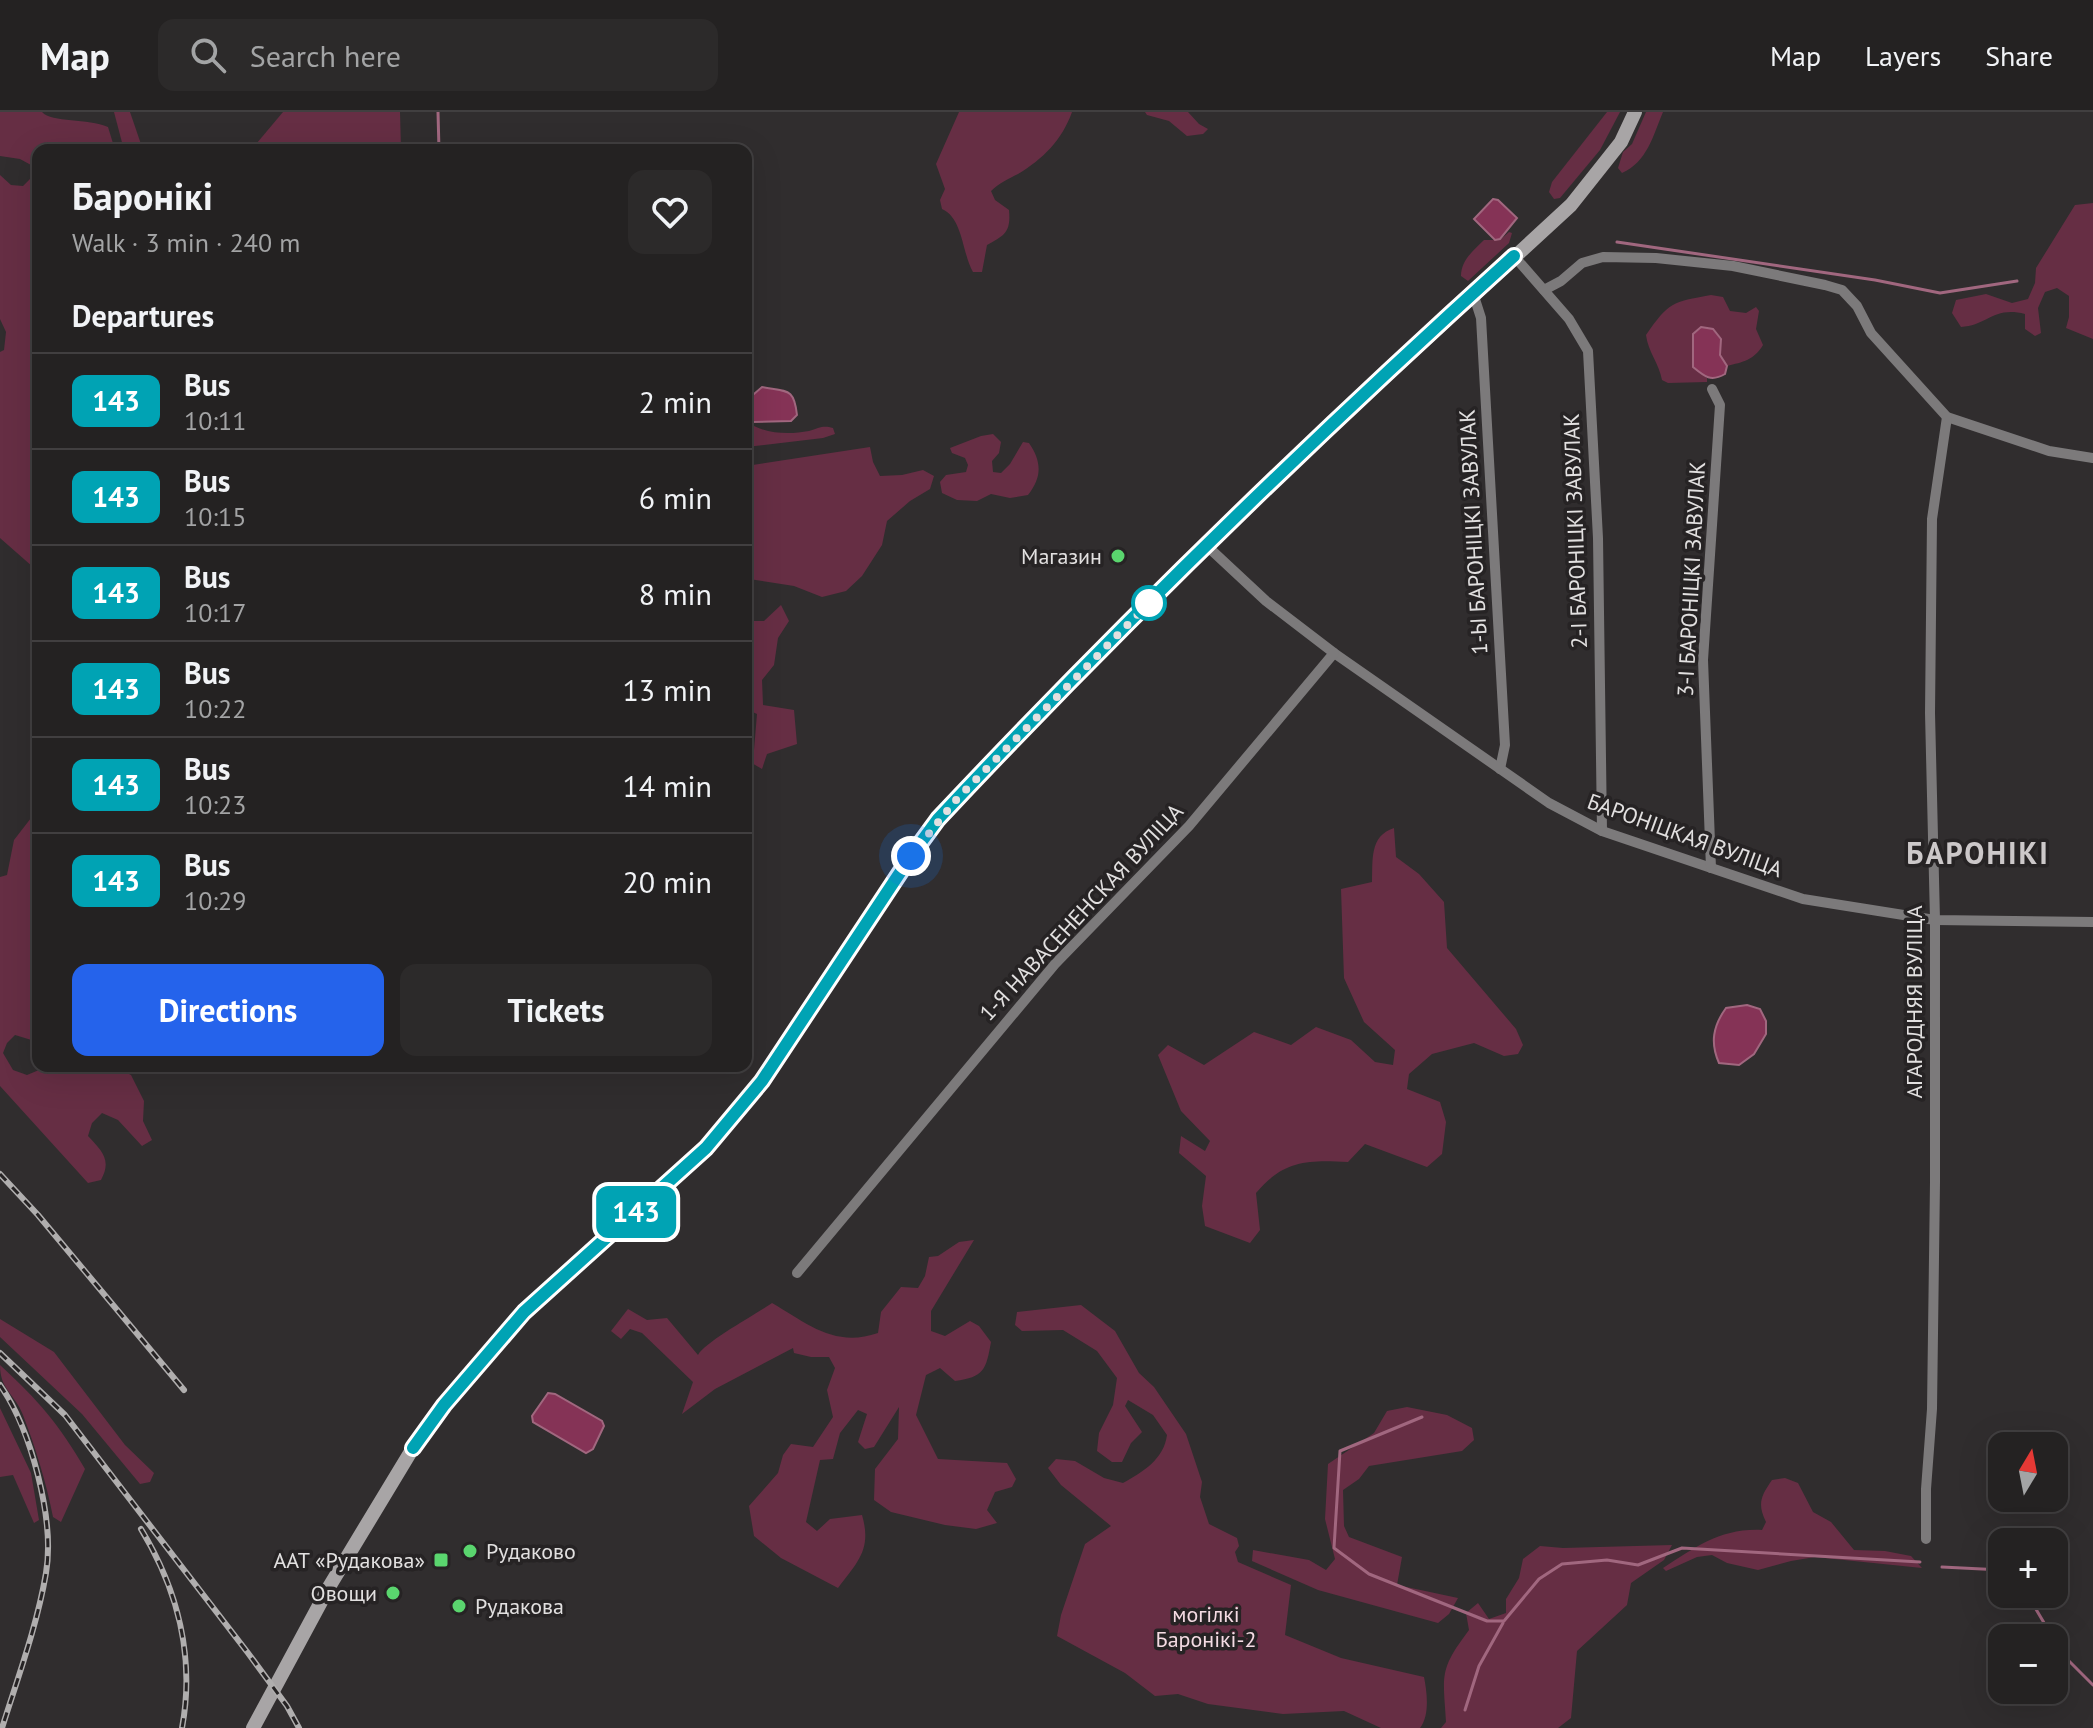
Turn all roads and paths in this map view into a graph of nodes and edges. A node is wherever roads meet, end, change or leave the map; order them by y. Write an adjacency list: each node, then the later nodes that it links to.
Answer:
1 (1635, 112): 2 (main road)
2 (1514, 256): 3 (street, 2-І БАРОНІЦКІ ЗАВУЛАК); 4 (main road)
3 (1544, 290): 6 (street); 11 (street, 2-І БАРОНІЦКІ ЗАВУЛАК)
4 (1473, 293): 8 (main road); 10 (street, 1-Ы БАРОНІЦКІ ЗАВУЛАК)
5 (1712, 389): 12 (street, 3-І БАРОНІЦКІ ЗАВУЛАК)
6 (1947, 417): 7 (street); 13 (street, АГАРОДНЯЯ ВУЛІЦА)
7 (2093, 458)
8 (1207, 546): 9 (street, БАРОНІЦКАЯ ВУЛІЦА); 17 (main road)
9 (1334, 653): 10 (street, БАРОНІЦКАЯ ВУЛІЦА); 15 (street, 1-Я НАВАСЕНЕНСКАЯ ВУЛІЦА)
10 (1500, 769): 11 (street, БАРОНІЦКАЯ ВУЛІЦА)
11 (1602, 831): 12 (street, БАРОНІЦКАЯ ВУЛІЦА)
12 (1711, 868): 13 (street, БАРОНІЦКАЯ ВУЛІЦА)
13 (1935, 920): 14 (street, БАРОНІЦКАЯ ВУЛІЦА); 16 (street, АГАРОДНЯЯ ВУЛІЦА)
14 (2093, 922)
15 (797, 1273)
16 (1926, 1539)
17 (253, 1728)

